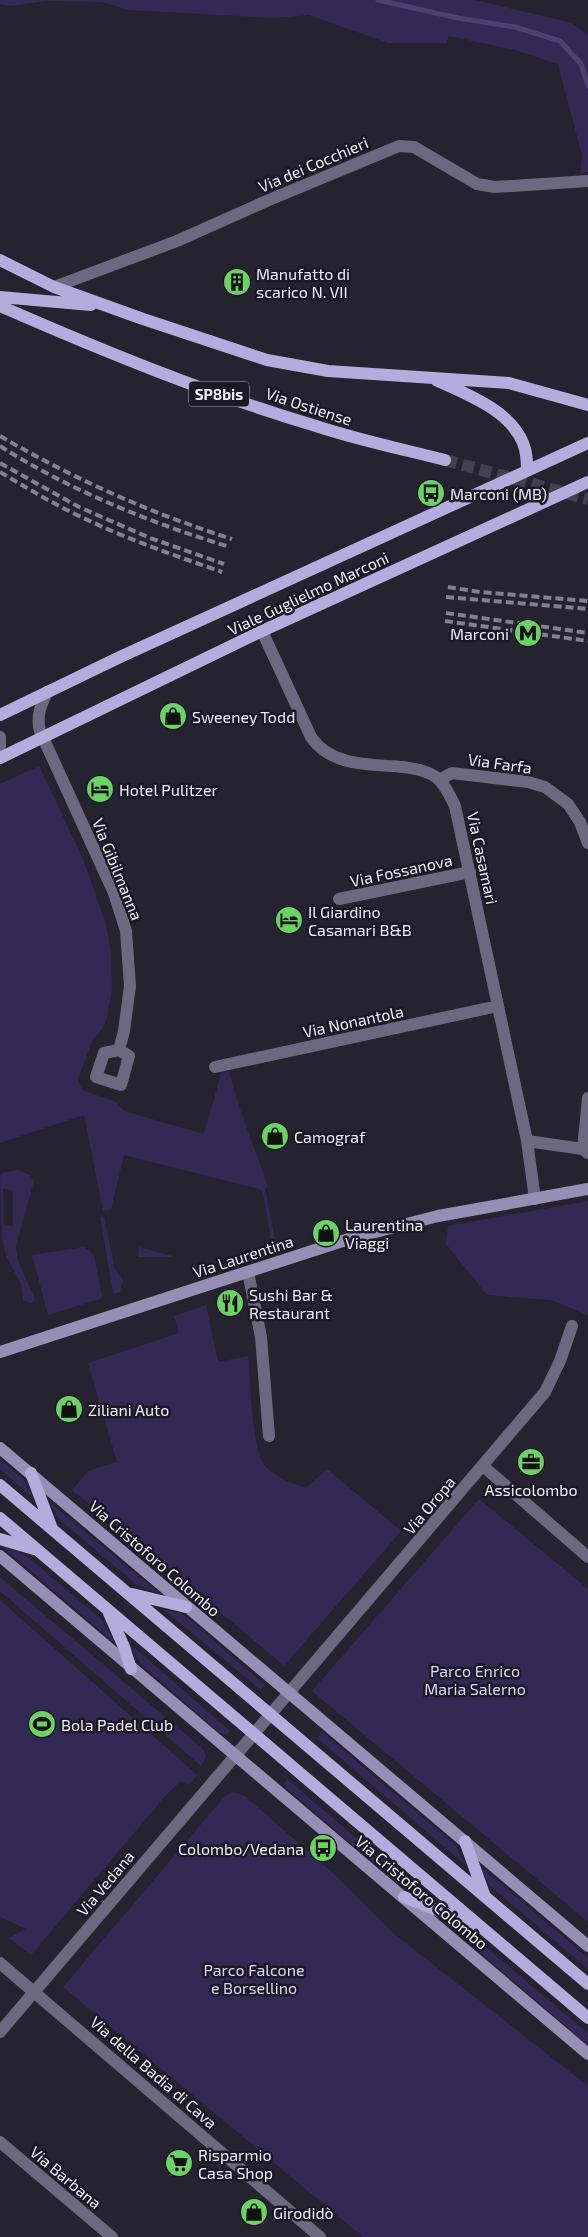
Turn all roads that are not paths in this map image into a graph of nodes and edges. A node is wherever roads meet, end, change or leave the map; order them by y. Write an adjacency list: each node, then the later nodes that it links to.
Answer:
1 (588, 181): 3 (street, Via dei Cocchieri)
2 (0, 260): 3 (main road)
3 (54, 287): 6 (main road)
4 (0, 297): 6 (main road)
5 (0, 306): 10 (main road, Via Ostiense / SP8bis)
6 (106, 306): 7 (main road)
7 (432, 378): 8 (main road); 11 (main road)
8 (588, 406)
9 (588, 443): 11 (main road, Viale Guglielmo Marconi)
10 (445, 460)
11 (527, 470): 14 (main road, Viale Guglielmo Marconi)
12 (588, 482): 13 (main road, Viale Guglielmo Marconi)
13 (262, 632): 17 (main road, Viale Guglielmo Marconi); 20 (street)
14 (47, 692): 15 (main road, Viale Guglielmo Marconi); 17 (street)
15 (0, 715)
16 (0, 737): 18 (street)
17 (43, 737): 19 (main road, Viale Guglielmo Marconi); 25 (street, Via Gibilmanna)
18 (0, 746)
19 (0, 758)
20 (439, 780): 21 (street, Via Farfa); 22 (street, Via Casamari)
21 (588, 843)
22 (470, 872): 23 (street, Via Fossanova); 24 (street, Via Casamari)
23 (339, 899)
24 (498, 1006): 26 (street, Via Nonantola); 28 (street, Via Casamari)
25 (119, 1050)
26 (215, 1067)
27 (588, 1098): 29 (street)
28 (527, 1141): 29 (street); 31 (street, Via Casamari)
29 (585, 1151)
30 (588, 1189): 31 (main road, Via Laurentina)
31 (535, 1199): 32 (main road, Via Laurentina)
32 (248, 1272): 34 (main road, Via Laurentina); 35 (street)
33 (572, 1326): 37 (street, Via Oropa)
34 (0, 1352)
35 (269, 1436)
36 (0, 1448): 38 (main road, Via Cristoforo Colombo)
37 (483, 1466): 45 (street); 50 (street, Via Oropa)
38 (31, 1473): 41 (main road); 47 (main road, Via Cristoforo Colombo)
39 (0, 1485): 41 (main road)
40 (0, 1518): 43 (main road, Via Cristoforo Colombo)
41 (52, 1528): 46 (main road)
42 (0, 1539): 43 (main road)
43 (39, 1551): 48 (main road, Via Cristoforo Colombo)
44 (0, 1556): 49 (main road, Via Cristoforo Colombo)
45 (588, 1557)
46 (129, 1594): 47 (main road); 51 (main road)
47 (186, 1607): 50 (main road, Via Cristoforo Colombo)
48 (106, 1608): 49 (main road); 52 (main road, Via Cristoforo Colombo)
49 (131, 1670): 53 (main road, Via Cristoforo Colombo)
50 (289, 1692): 51 (street); 54 (main road, Via Cristoforo Colombo)
51 (271, 1714): 52 (street); 55 (main road)
52 (254, 1734): 53 (street); 57 (main road, Via Cristoforo Colombo)
53 (235, 1756): 56 (main road, Via Cristoforo Colombo); 61 (street, Via Vedana)
54 (465, 1841): 55 (main road); 58 (main road, Via Cristoforo Colombo)
55 (485, 1896): 60 (main road)
56 (404, 1897): 57 (main road); 64 (main road, Via Cristoforo Colombo)
57 (482, 1928): 62 (main road, Via Cristoforo Colombo)
58 (588, 1946)
59 (0, 1963): 61 (street, Via della Badia di Cava)
60 (588, 1984)
61 (34, 1991): 63 (street, Via Vedana); 67 (street, Via della Badia di Cava)
62 (588, 2018)
63 (0, 2032)
64 (588, 2054)
65 (0, 2142): 66 (street, Via Barbana)
66 (112, 2237)
67 (320, 2237)

